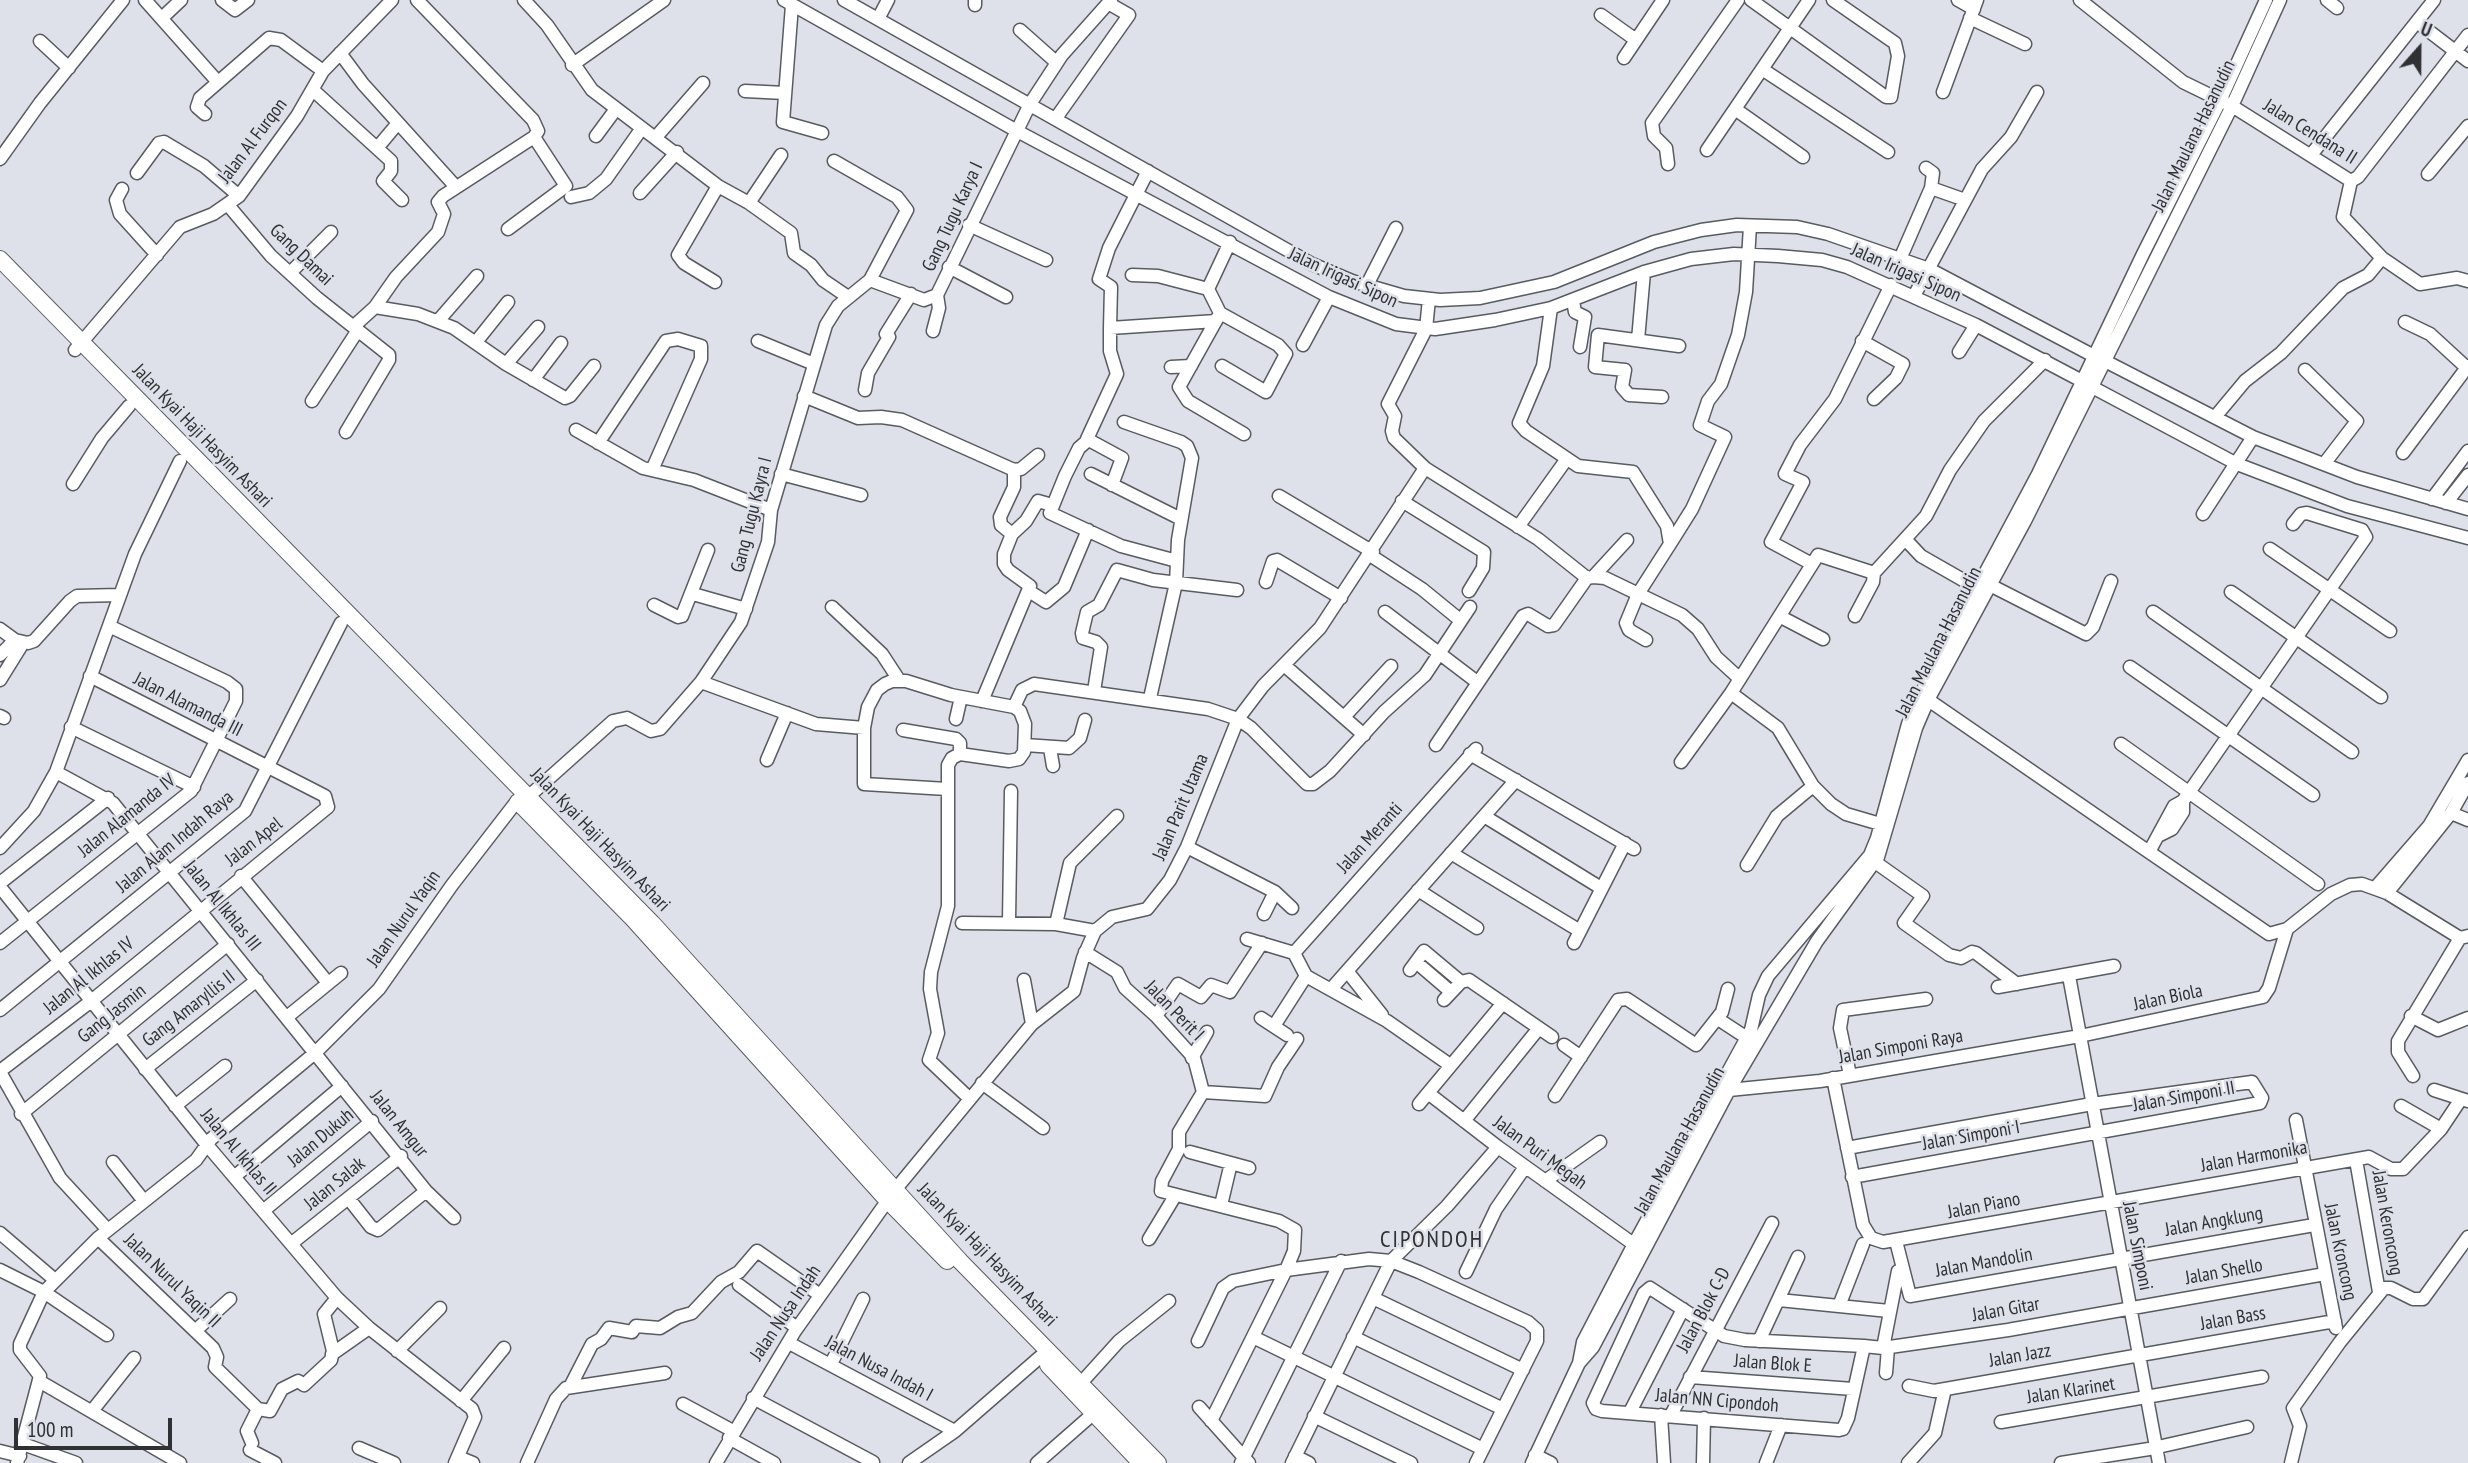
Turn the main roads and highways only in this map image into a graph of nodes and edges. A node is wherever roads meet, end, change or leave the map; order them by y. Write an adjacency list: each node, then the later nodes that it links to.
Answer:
1 (0, 258): 3 (main road, Jalan Kyai Haji Hasyim Ashari)
2 (0, 272): 3 (main road, Jalan Kyai Haji Hasyim Ashari)
3 (79, 347): 4 (main road, Jalan Kyai Haji Hasyim Ashari); 4 (main road, Jalan Kyai Haji Hasyim Ashari)
4 (344, 618): 5 (main road, Jalan Kyai Haji Hasyim Ashari)
5 (891, 1195): 6 (main road, Jalan Kyai Haji Hasyim Ashari); 7 (main road, Jalan Kyai Haji Hasyim Ashari)
6 (1141, 1463)
7 (1158, 1463)

